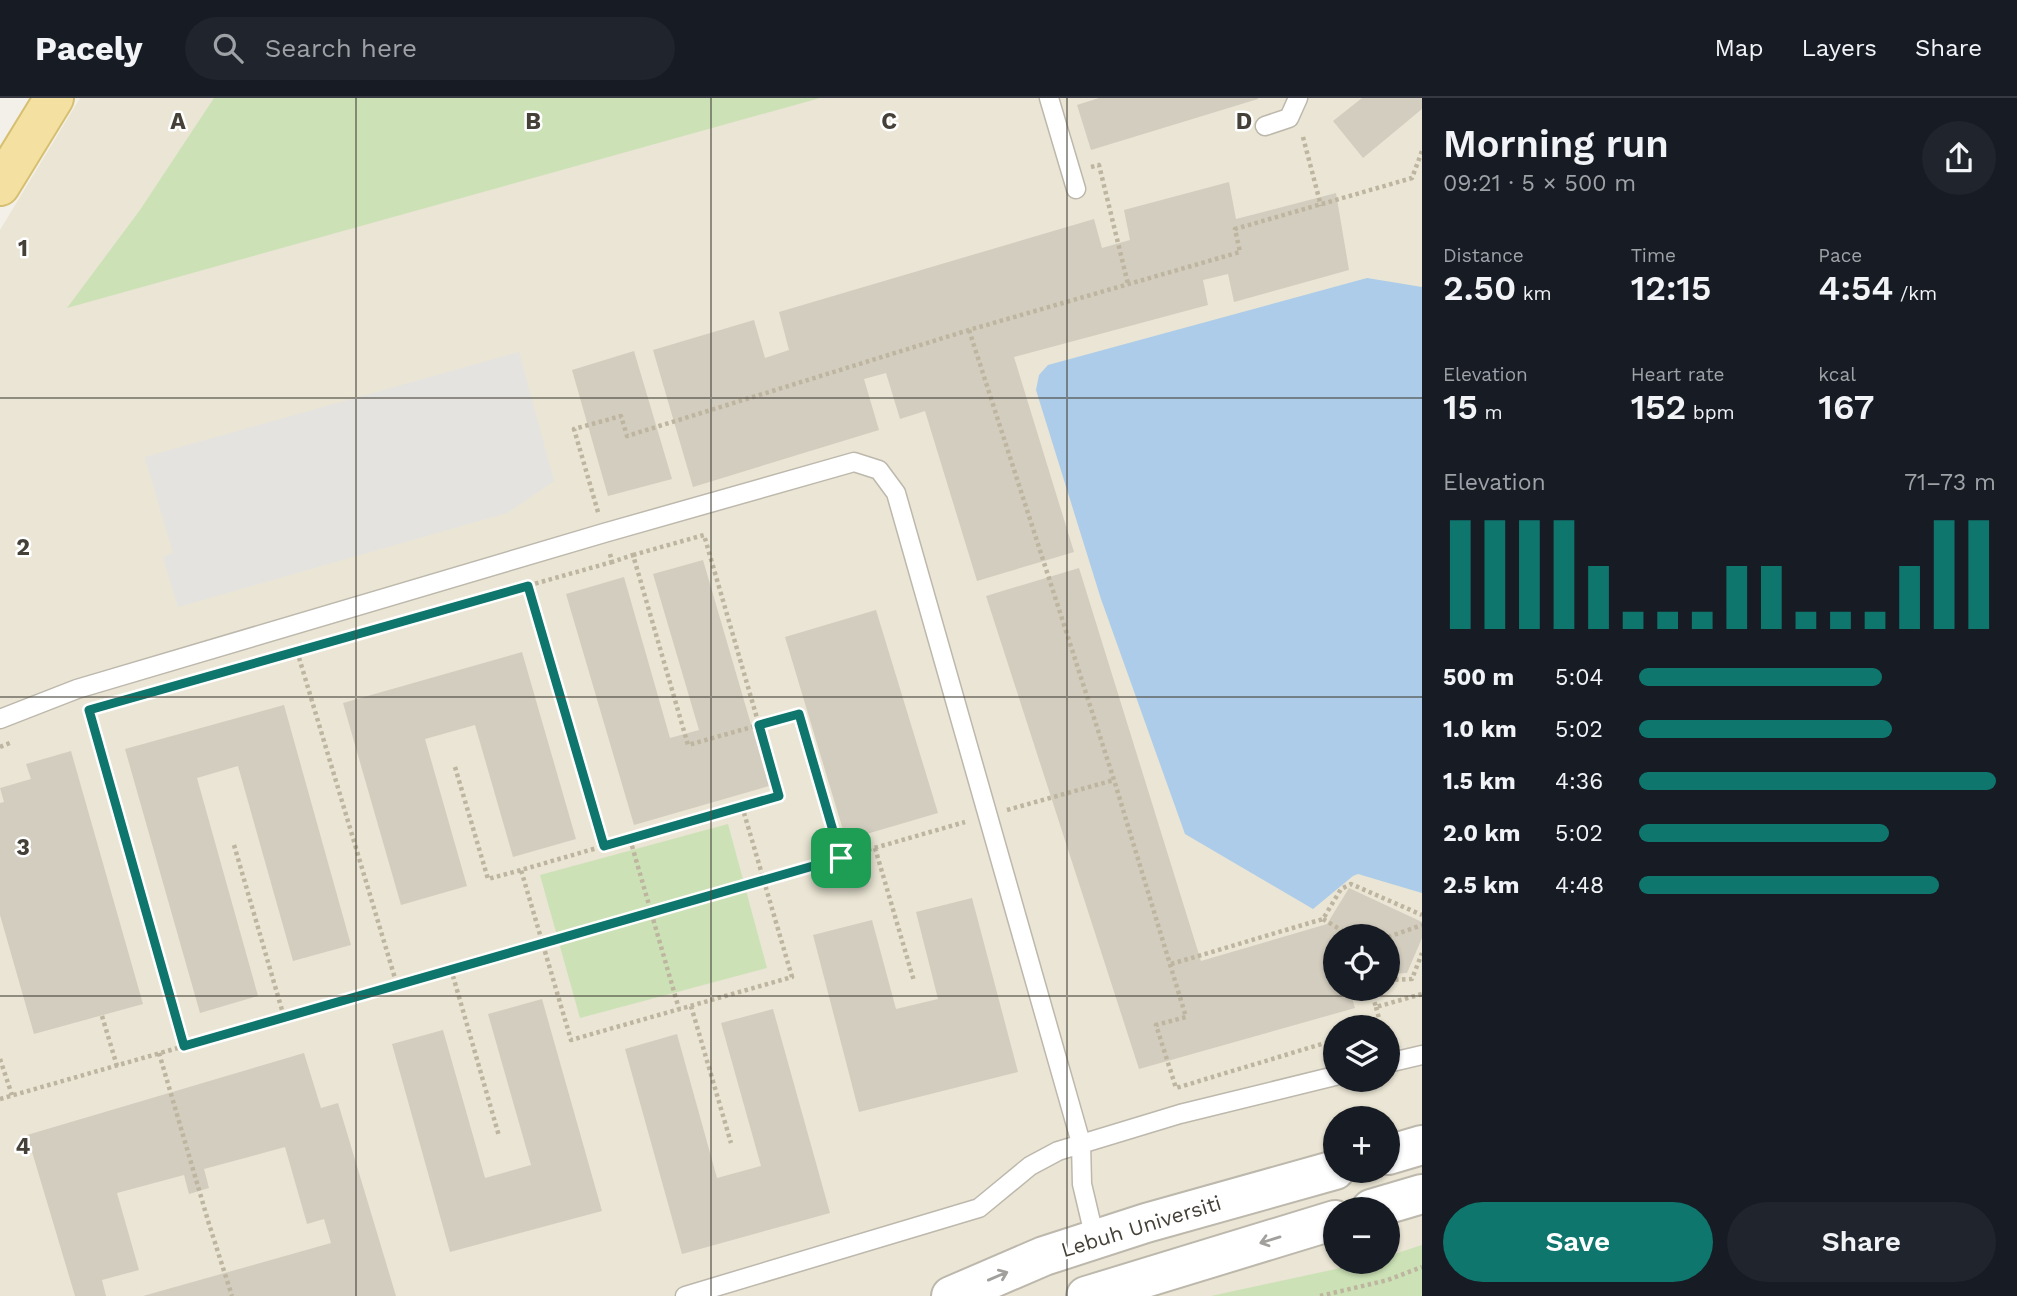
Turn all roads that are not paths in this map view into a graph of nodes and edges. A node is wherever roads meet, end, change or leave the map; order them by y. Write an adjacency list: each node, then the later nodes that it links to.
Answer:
1 (54, 98): 5 (main road)
2 (1049, 98): 6 (lane)
3 (1298, 98): 4 (lane)
4 (1265, 126)
5 (0, 186)
6 (1076, 189)
7 (0, 719): 11 (lane)
8 (1422, 1055): 9 (lane)
9 (1400, 1060)
10 (1323, 1079): 11 (lane)
11 (1081, 1143): 18 (lane); 20 (lane)
12 (1422, 1145): 13 (street)
13 (1400, 1151)
14 (1323, 1173): 18 (street, Lebuh Universiti)
15 (1422, 1194): 16 (street)
16 (1400, 1200)
17 (1323, 1224): 19 (street, one-way to 19)
18 (1095, 1239): 19 (street); 21 (street, Lebuh Universiti, one-way to 18)
19 (1097, 1292)
20 (685, 1296)
21 (951, 1296)

